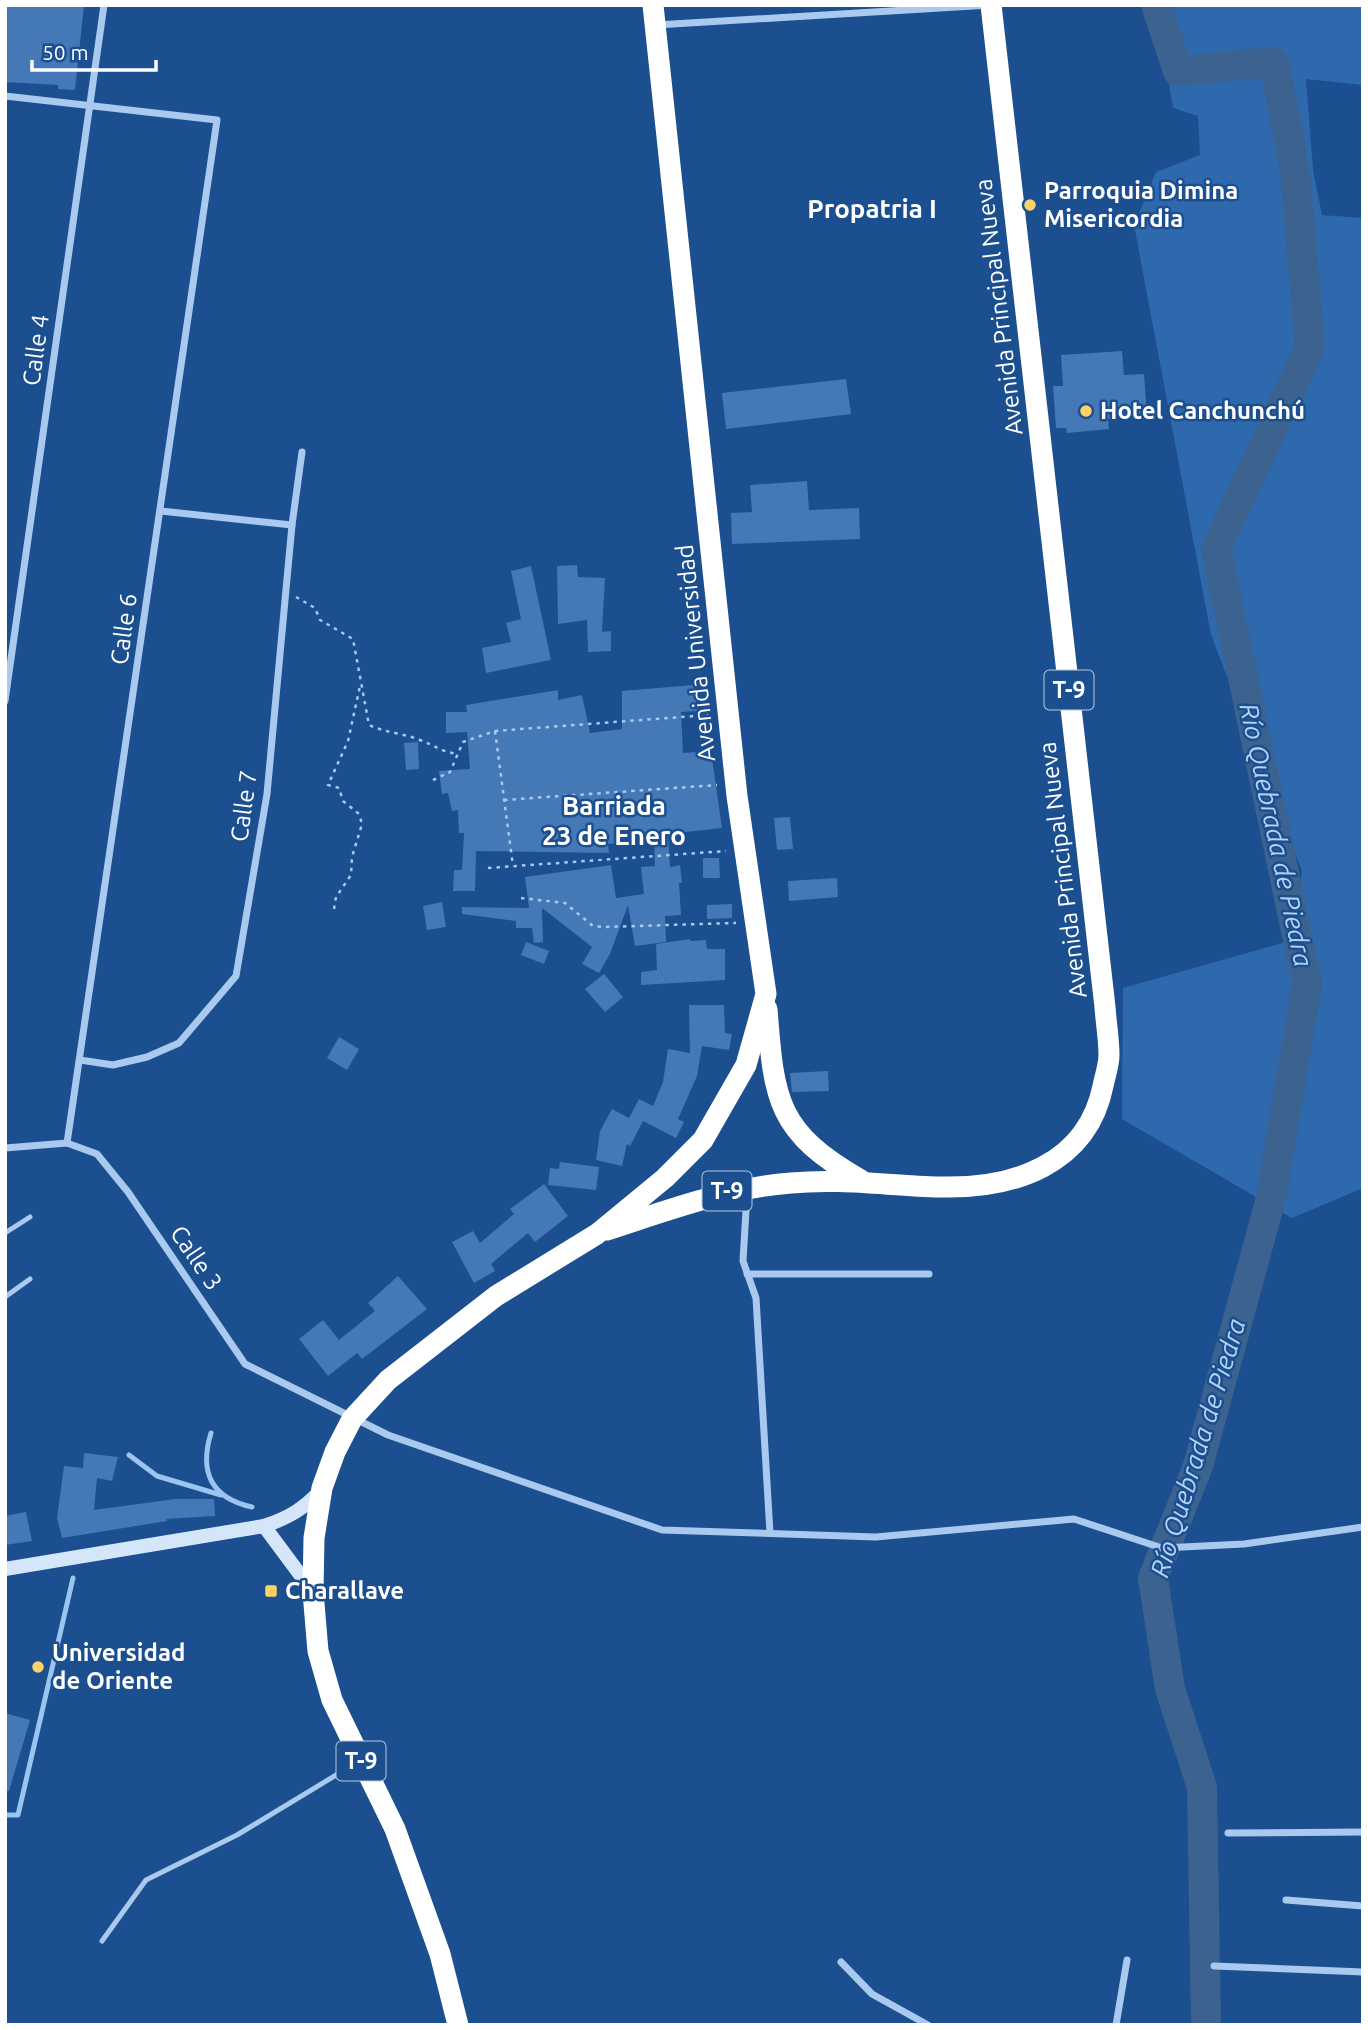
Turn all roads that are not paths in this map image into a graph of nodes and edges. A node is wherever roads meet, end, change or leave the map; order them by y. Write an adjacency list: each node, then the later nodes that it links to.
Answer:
1 (104, 5): 5 (street, Calle 4)
2 (991, 5): 3 (street); 14 (highway, Avenida Principal Nueva / T-9)
3 (655, 15): 10 (highway, Avenida Universidad / T-9)
4 (5, 96): 5 (street)
5 (90, 107): 7 (street, Calle 6); 9 (street, Calle 4)
6 (302, 452): 8 (street, Calle 7)
7 (161, 511): 8 (street); 11 (street, Calle 6)
8 (292, 524): 11 (street, Calle 7)
9 (5, 701)
10 (765, 994): 14 (highway, T-9); 18 (highway, Avenida Universidad / T-9)
11 (80, 1060): 12 (street, Calle 6)
12 (67, 1143): 13 (street, Calle 3); 23 (street, Calle 3)
13 (5, 1148)
14 (863, 1182): 15 (highway, Avenida Principal Nueva / T-9)
15 (747, 1188): 18 (highway, Avenida Principal Nueva / T-9); 19 (street)
16 (30, 1217): 17 (lane)
17 (5, 1233)
18 (597, 1234): 23 (highway, T-9)
19 (747, 1274): 20 (street); 27 (street)
20 (929, 1274)
21 (30, 1279): 22 (lane)
22 (5, 1297)
23 (352, 1419): 24 (highway, T-9); 27 (street, Calle 3)
24 (322, 1488): 25 (street); 29 (highway, T-9)
25 (264, 1526): 28 (street); 29 (street)
26 (1363, 1527): 27 (street, Calle 3)
27 (770, 1533)
28 (5, 1569)
29 (313, 1592): 30 (highway, T-9)
30 (360, 1760): 35 (lane); 40 (highway, T-9)
31 (1363, 1832): 32 (street)
32 (1228, 1833)
33 (1286, 1900): 34 (street)
34 (1363, 1906)
35 (102, 1941)
36 (1127, 1960): 42 (street)
37 (842, 1962): 41 (street)
38 (1214, 1966): 39 (street)
39 (1363, 1972)
40 (458, 2025)
41 (928, 2025)
42 (1116, 2025)

